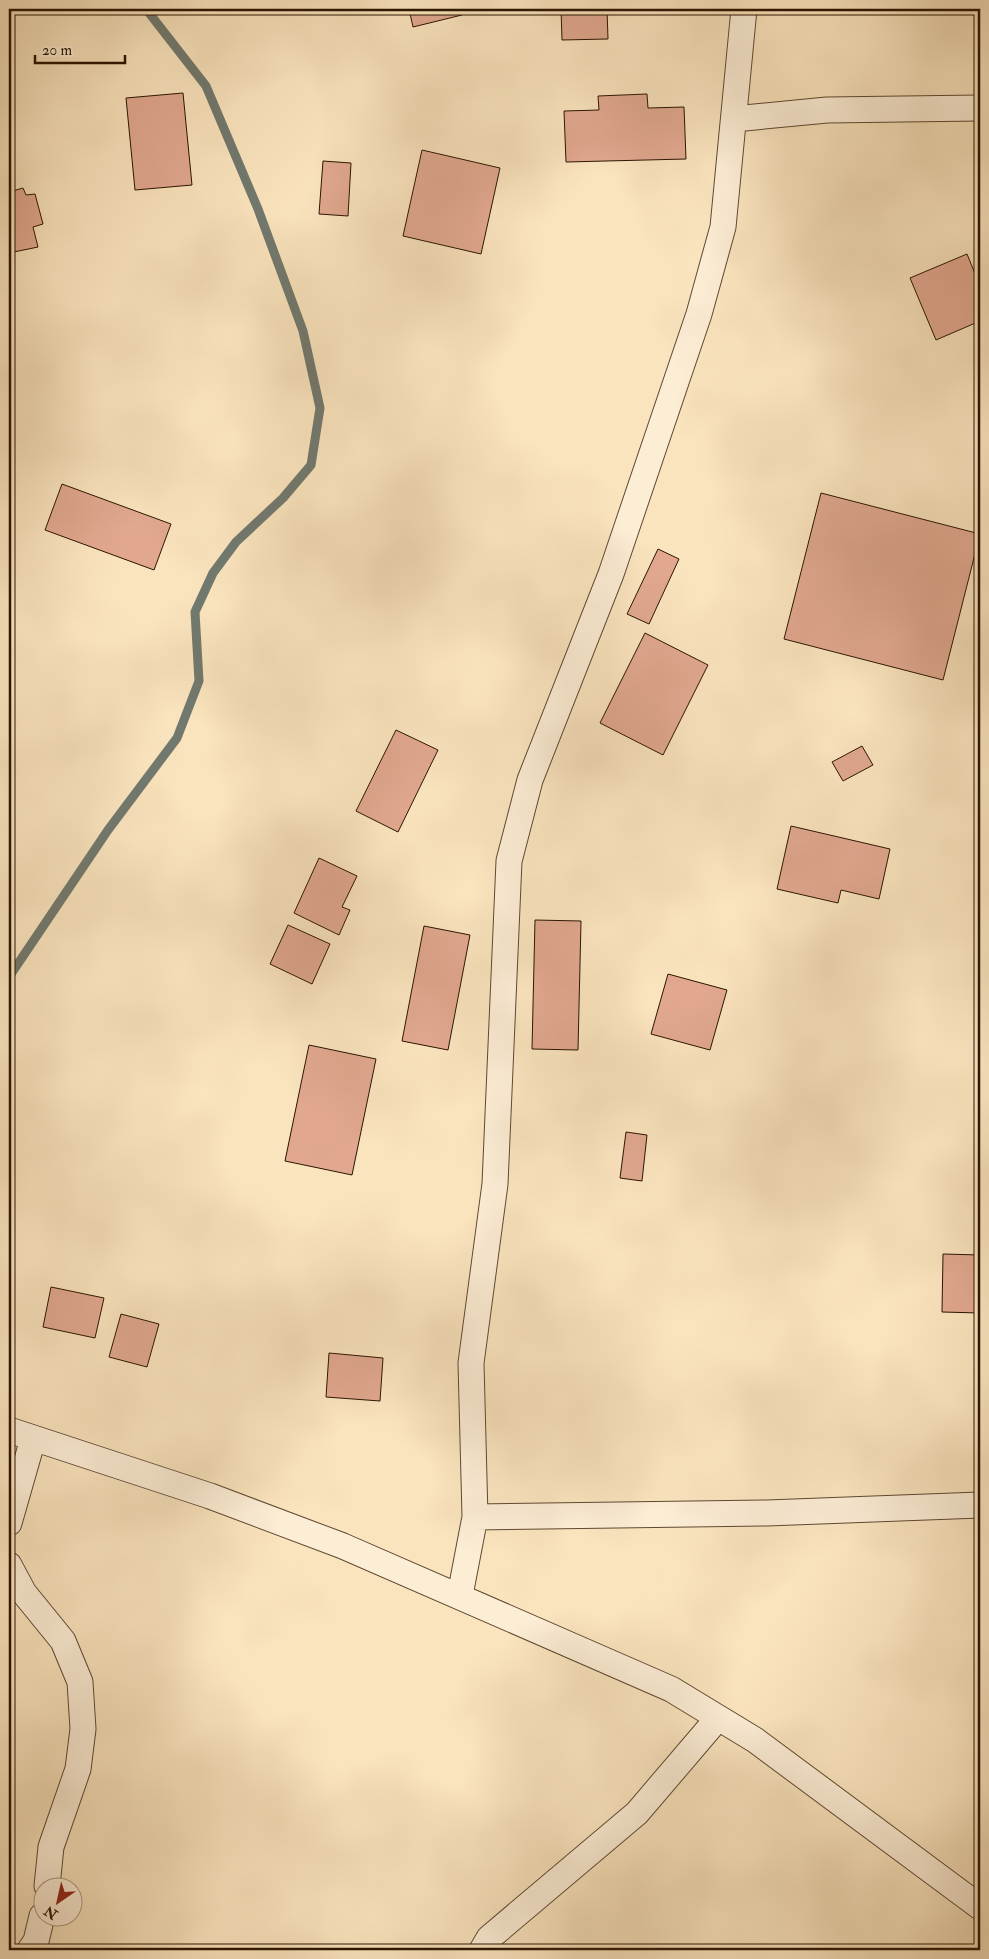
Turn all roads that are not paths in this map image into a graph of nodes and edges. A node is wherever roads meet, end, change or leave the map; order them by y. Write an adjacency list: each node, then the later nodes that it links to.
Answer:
1 (744, 9): 3 (street)
2 (980, 108): 3 (street)
3 (734, 119): 7 (street)
4 (9, 1430): 5 (street)
5 (34, 1439): 8 (street); 10 (street)
6 (980, 1506): 7 (street)
7 (475, 1517): 10 (street)
8 (9, 1523)
9 (9, 1565): 12 (street)
10 (460, 1595): 11 (street)
11 (718, 1718): 13 (street); 16 (street)
12 (48, 1876)
13 (980, 1907)
14 (40, 1926): 15 (street)
15 (30, 1950)
16 (482, 1950)

